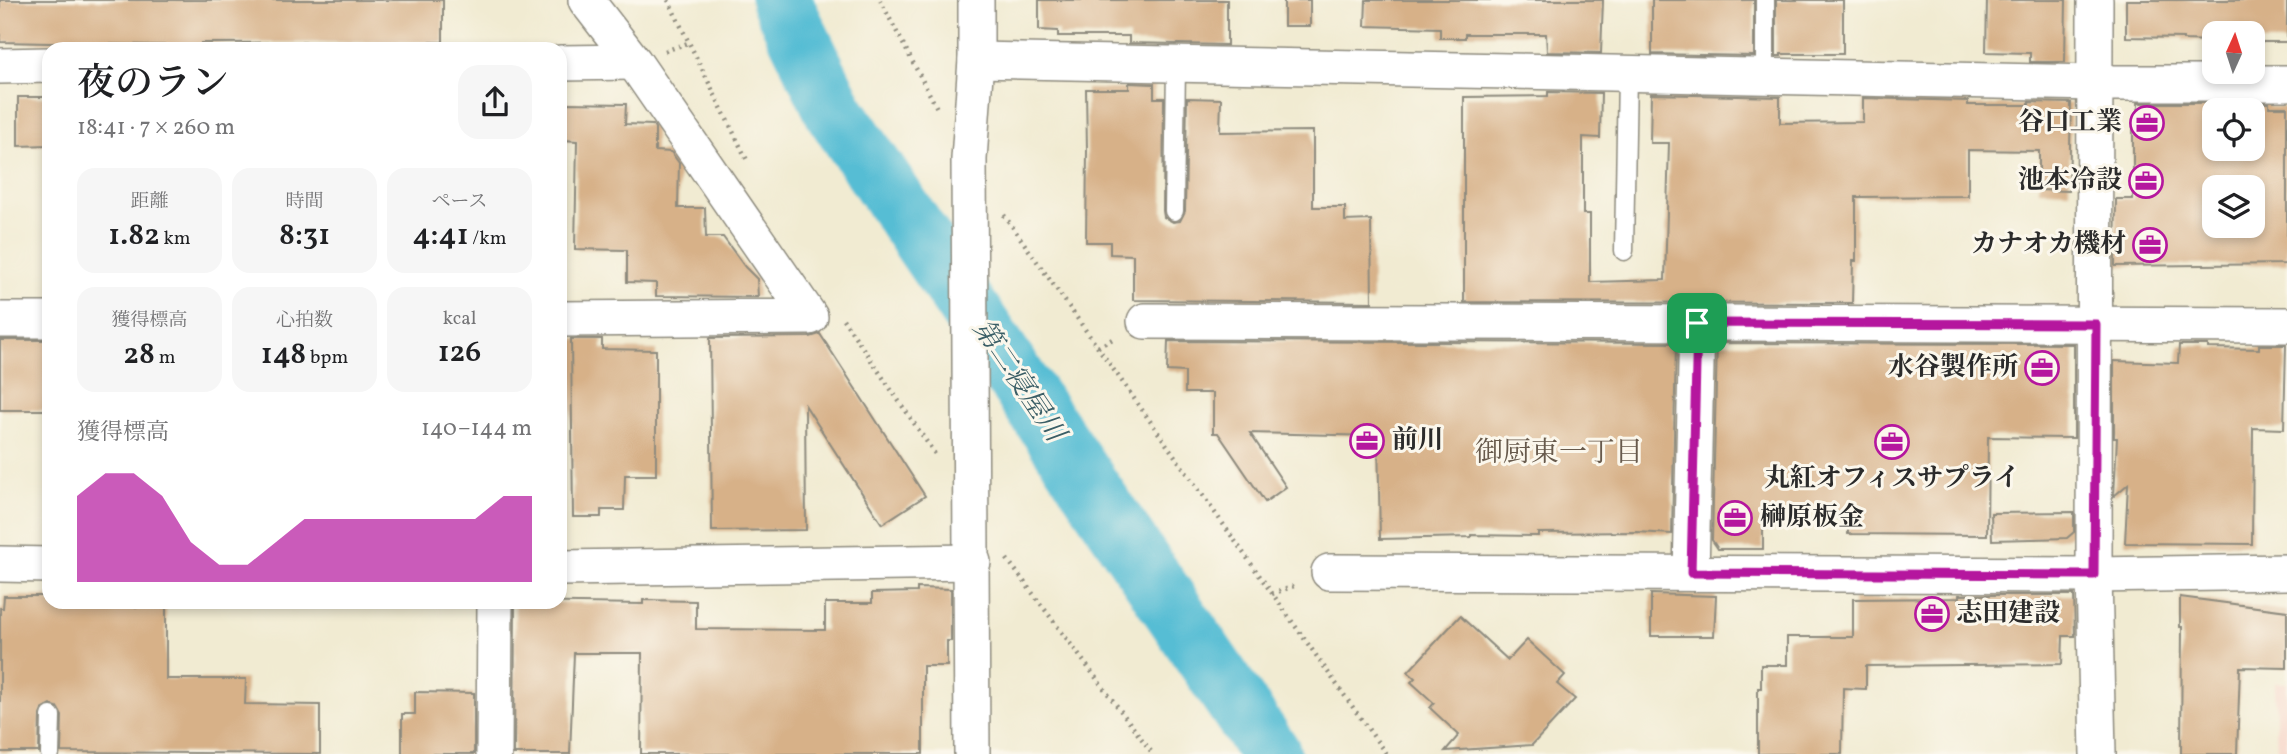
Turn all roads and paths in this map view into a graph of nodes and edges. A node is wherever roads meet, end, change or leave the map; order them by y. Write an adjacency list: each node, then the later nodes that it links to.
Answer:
1 (586, 0): 9 (street)
2 (668, 0): 7 (path)
3 (880, 0): 18 (path)
4 (976, 0): 8 (street)
5 (1765, 0): 15 (lane)
6 (2095, 0): 16 (street)
7 (688, 43)
8 (976, 60): 12 (street); 29 (street)
9 (634, 62): 10 (street); 22 (street)
10 (567, 63)
11 (42, 65): 13 (street)
12 (1175, 65): 14 (street); 20 (lane)
13 (0, 66)
14 (1626, 74): 15 (street); 21 (lane)
15 (1765, 76): 16 (street)
16 (2094, 83): 17 (street); 27 (street)
17 (2287, 83)
18 (941, 115)
19 (999, 208): 43 (path)
20 (1174, 211)
21 (1624, 251)
22 (567, 319)
23 (0, 320): 24 (street)
24 (42, 320)
25 (1145, 321): 26 (street)
26 (1697, 323): 27 (street); 35 (street)
27 (2096, 324): 28 (street); 36 (street)
28 (2287, 324)
29 (987, 556): 32 (street); 41 (street); 42 (path)
30 (0, 564): 31 (street)
31 (42, 565)
32 (567, 568)
33 (1329, 572): 35 (street)
34 (2287, 572): 36 (street)
35 (1691, 573): 36 (street)
36 (2094, 575): 44 (street)
37 (495, 609): 40 (street)
38 (51, 716): 39 (lane)
39 (50, 754)
40 (495, 754)
41 (972, 754)
42 (1153, 754)
43 (1386, 754)
44 (2098, 754)

